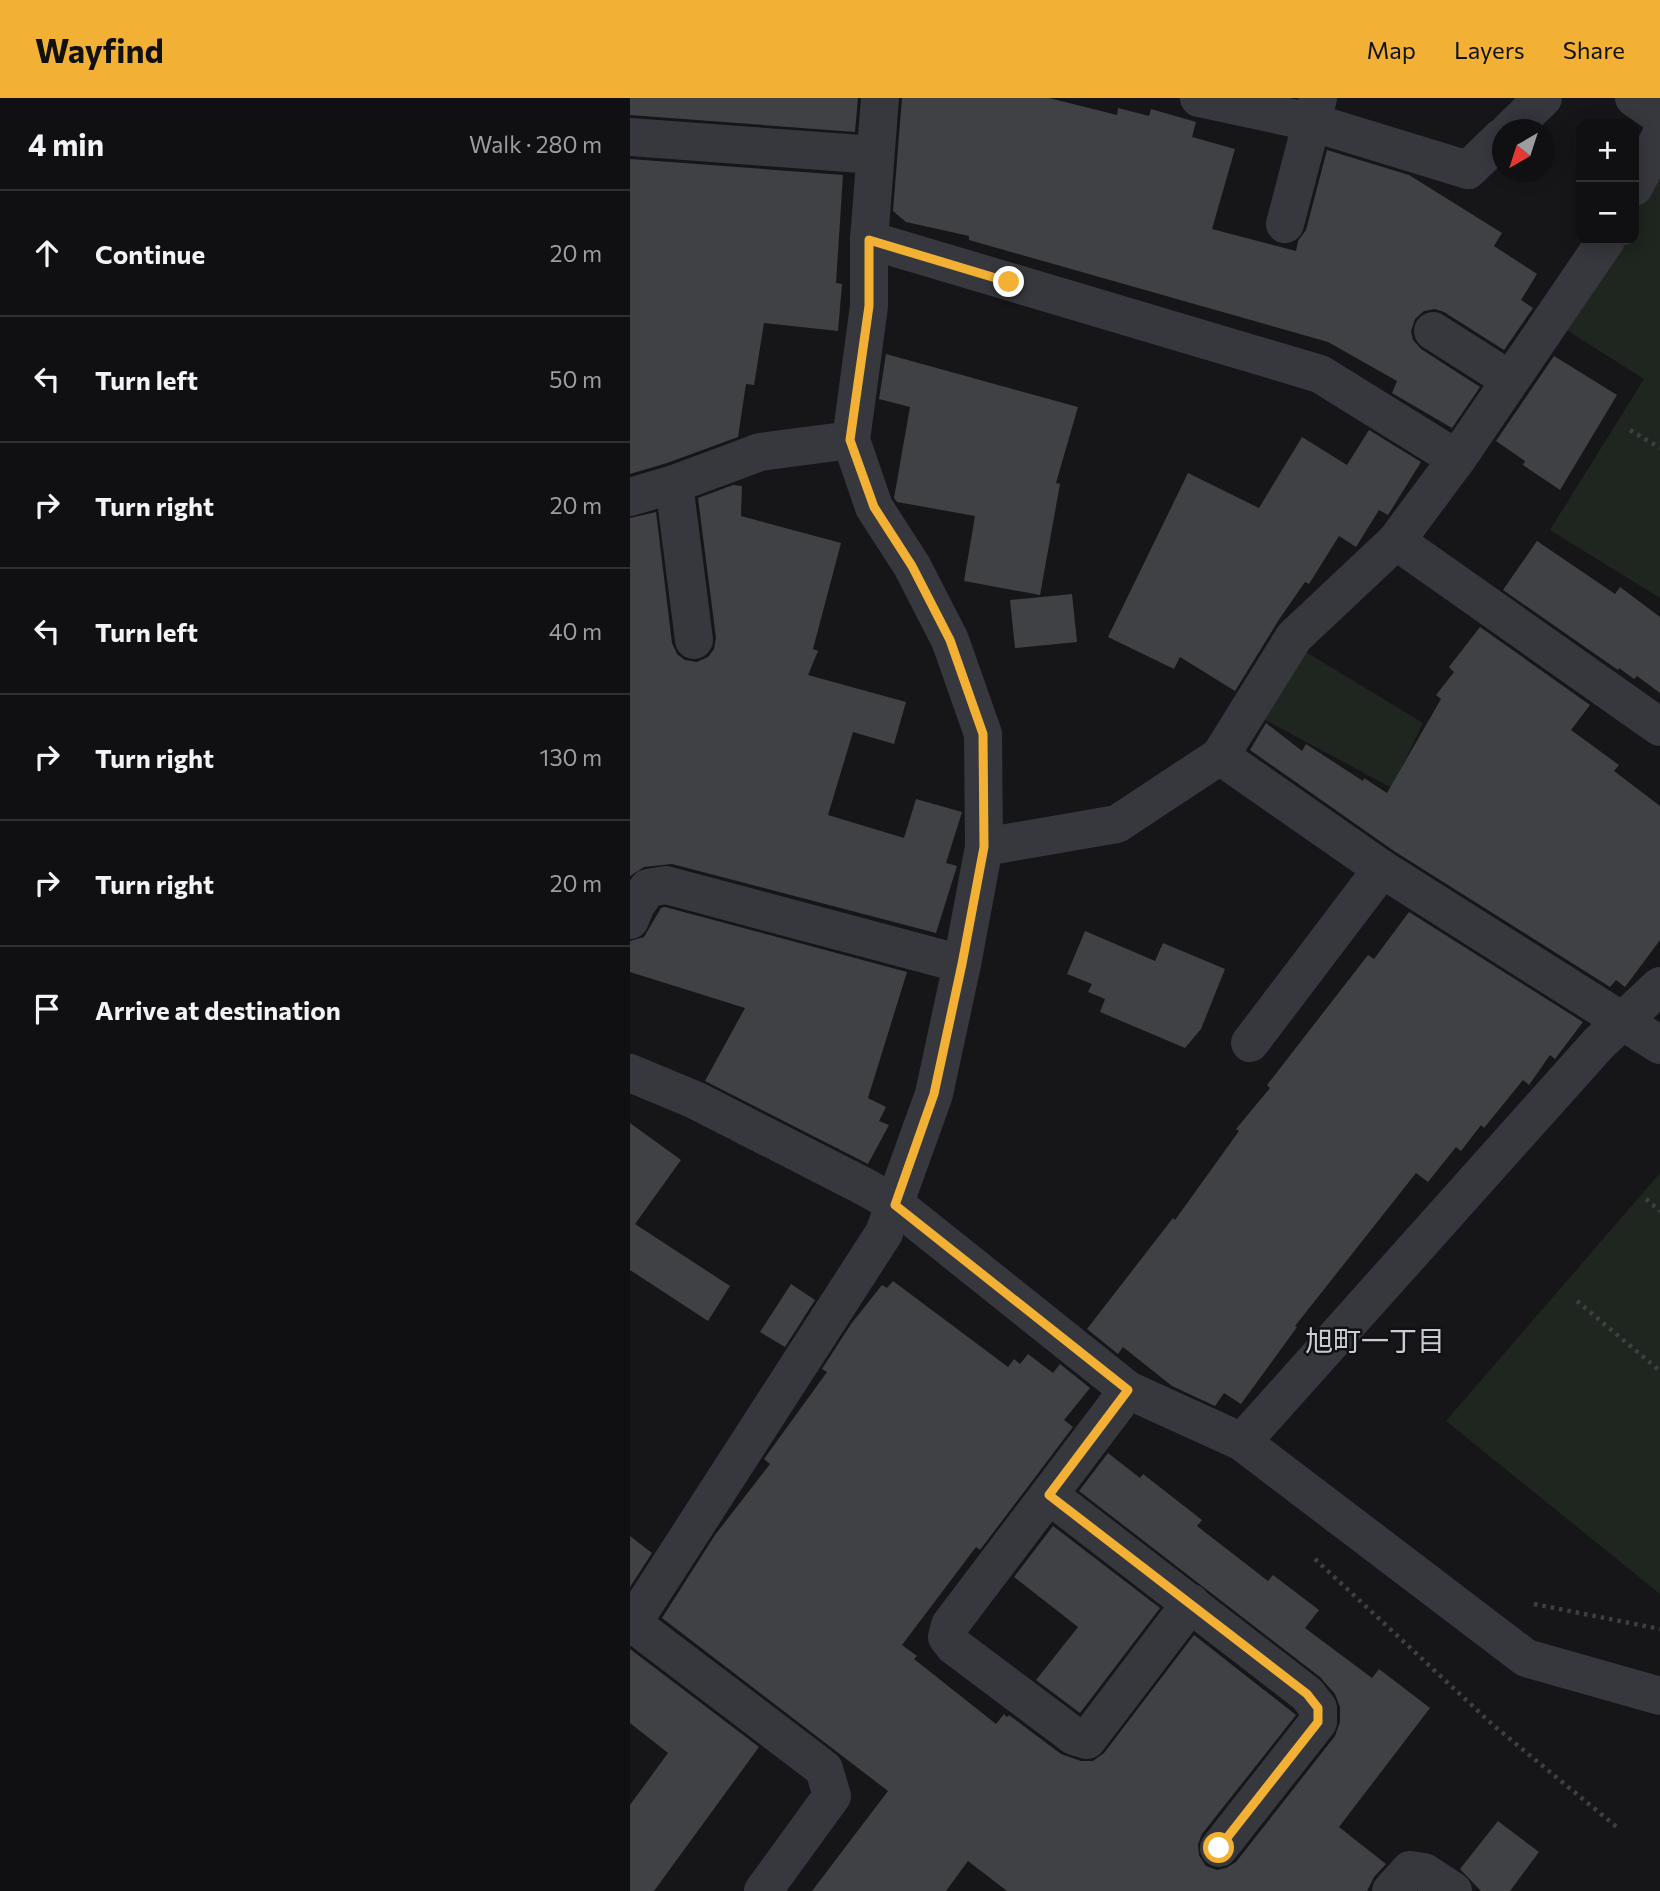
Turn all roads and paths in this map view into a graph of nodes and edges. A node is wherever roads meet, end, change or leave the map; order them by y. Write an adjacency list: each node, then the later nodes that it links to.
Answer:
1 (880, 98): 11 (street)
2 (1199, 98): 5 (street)
3 (1543, 98): 7 (street)
4 (1634, 98): 6 (street)
5 (1314, 110): 10 (street); 13 (street)
6 (1660, 116)
7 (1521, 119)
8 (630, 137): 11 (street)
9 (1660, 137): 12 (street)
10 (1492, 147)
11 (875, 155): 14 (street)
12 (1637, 182)
13 (1285, 224)
14 (869, 240): 19 (street); 21 (street)
15 (1603, 245): 17 (street)
16 (1433, 331): 17 (street)
17 (1510, 380): 21 (street)
18 (1630, 430): 20 (path)
19 (850, 440): 22 (street); 28 (street)
20 (1660, 448)
21 (1457, 459): 24 (street)
22 (674, 484): 23 (street); 25 (street)
23 (630, 497)
24 (1396, 541): 26 (street); 27 (street)
25 (694, 640)
26 (1660, 727)
27 (1220, 756): 28 (street); 29 (street)
28 (984, 847): 31 (street)
29 (1382, 869): 33 (street); 34 (street)
30 (630, 920): 31 (street)
31 (962, 964): 38 (street)
32 (1660, 986): 33 (street)
33 (1624, 1021): 35 (street); 43 (street)
34 (1251, 1043)
35 (1660, 1045)
36 (630, 1073): 38 (street)
37 (1646, 1199): 39 (path)
38 (895, 1205): 42 (street); 48 (street)
39 (1660, 1211)
40 (1577, 1301): 41 (path)
41 (1660, 1371)
42 (1128, 1390): 43 (street); 44 (street)
43 (1242, 1442): 50 (street)
44 (1049, 1495): 47 (street); 47 (street)
45 (1312, 1556): 51 (path)
46 (1527, 1603): 49 (path)
47 (1191, 1604): 52 (street)
48 (631, 1625): 53 (street)
49 (1660, 1629)
50 (1660, 1696)
51 (1618, 1828)
52 (1219, 1848)
53 (763, 1891)
54 (1391, 1891): 55 (street)
55 (1453, 1891)

